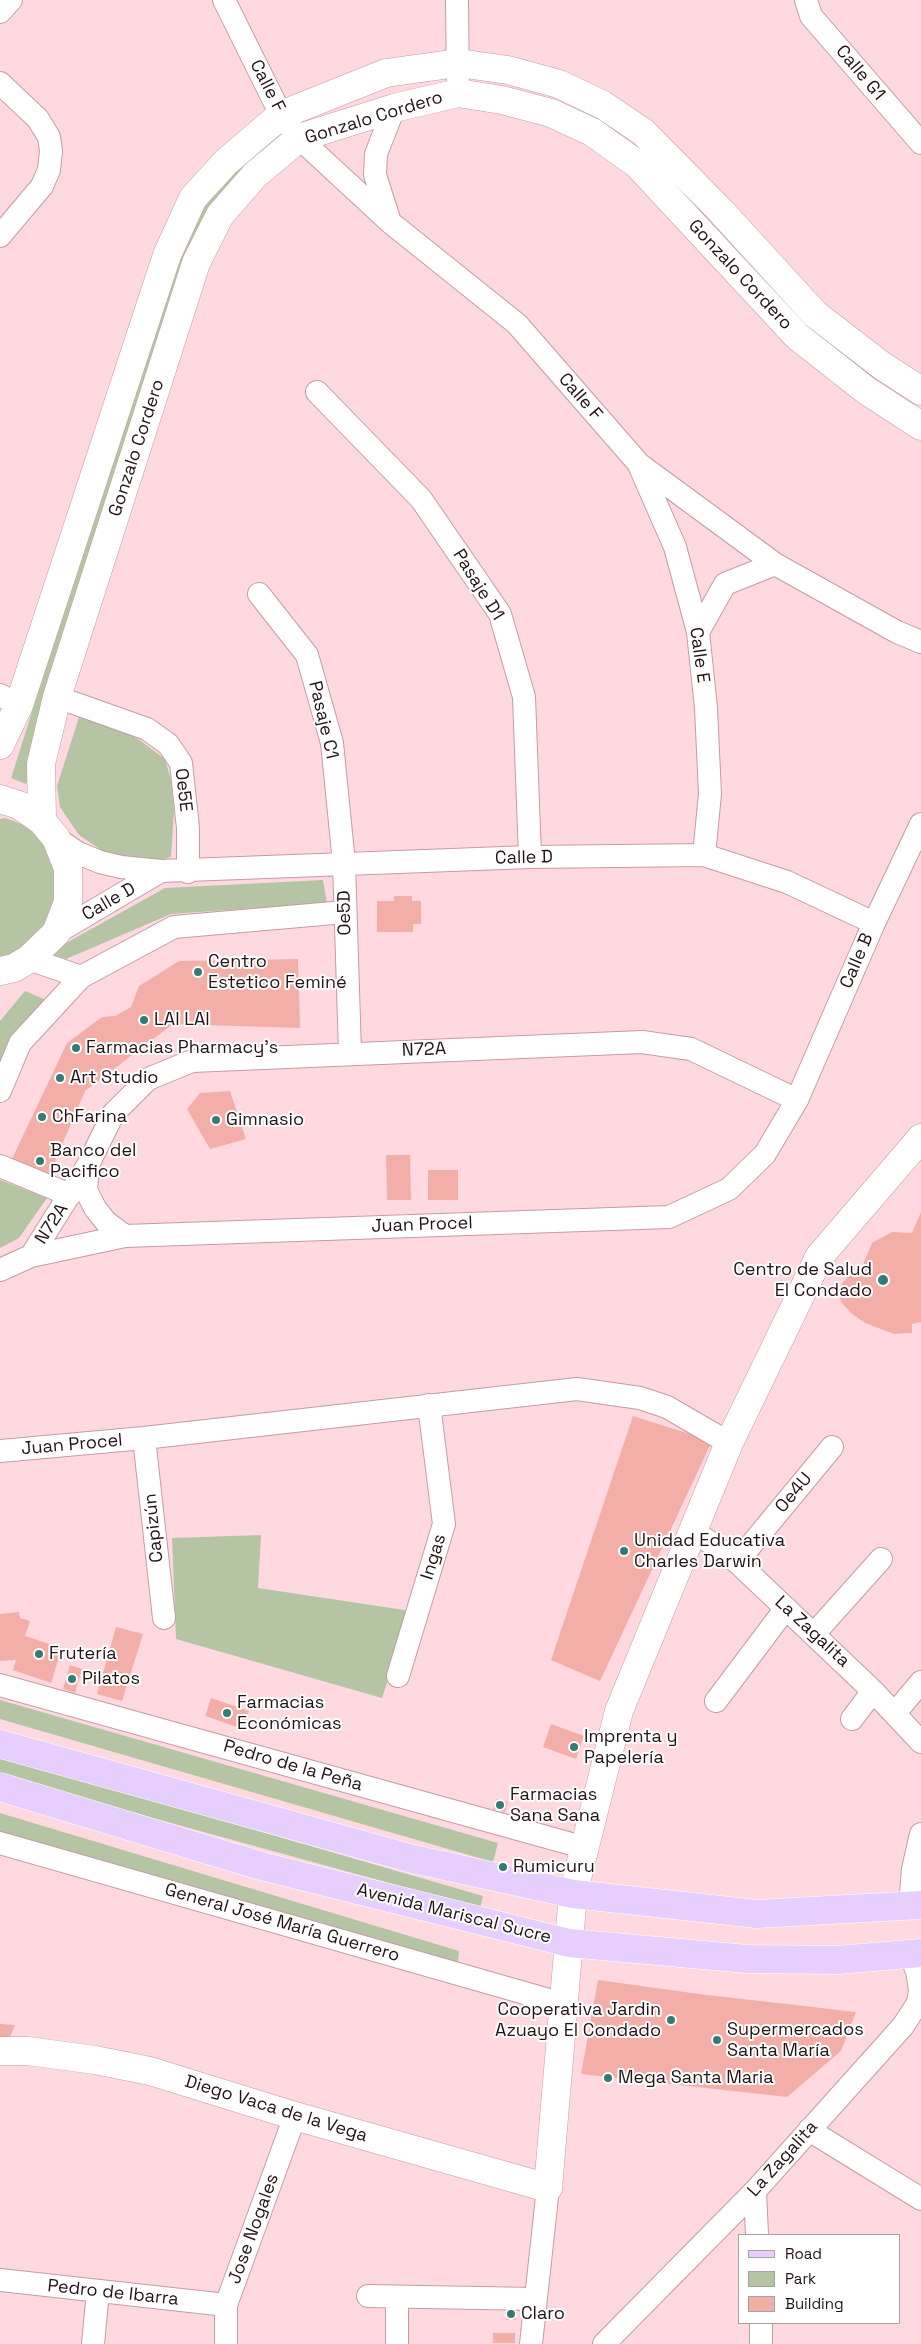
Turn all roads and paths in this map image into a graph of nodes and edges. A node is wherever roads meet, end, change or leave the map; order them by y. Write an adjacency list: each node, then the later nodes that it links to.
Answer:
1 (12, 0): 6 (street)
2 (224, 0): 11 (street, Calle F)
3 (457, 0): 7 (street)
4 (790, 0): 5 (street, Calle G1)
5 (808, 8): 13 (street, Calle G1)
6 (0, 12)
7 (458, 63): 9 (street); 11 (street, Gonzalo Cordero); 16 (street, Gonzalo Cordero)
8 (0, 83): 15 (street)
9 (458, 93): 10 (street, Gonzalo Cordero); 18 (street, Gonzalo Cordero)
10 (394, 108): 12 (street, Gonzalo Cordero); 14 (street)
11 (281, 115): 12 (street, Calle F); 25 (street, Gonzalo Cordero)
12 (299, 138): 14 (street, Calle F); 24 (street, Gonzalo Cordero)
13 (921, 143)
14 (391, 223): 19 (street, Calle F)
15 (0, 236)
16 (921, 391)
17 (317, 392): 31 (street, Pasaje D1)
18 (921, 426)
19 (639, 464): 20 (street, Calle F); 22 (street, Calle E)
20 (775, 564): 22 (street); 23 (street, Calle F)
21 (259, 594): 32 (street, Pasaje C1)
22 (698, 632): 30 (street, Calle E)
23 (921, 642)
24 (57, 697): 29 (street, Gonzalo Cordero); 34 (street, Oe5E)
25 (10, 700): 26 (street, Gonzalo Cordero)
26 (0, 745)
27 (0, 799): 29 (street)
28 (921, 824): 36 (street, Calle B)
29 (49, 829): 33 (street, Calle D); 37 (street)
30 (704, 855): 31 (street, Calle D); 36 (street, Calle D)
31 (530, 857): 32 (street, Calle D)
32 (344, 863): 34 (street, Calle D); 35 (street, Oe5D)
33 (161, 871): 34 (street, Calle D); 37 (street, Calle D)
34 (188, 872)
35 (345, 912): 39 (street); 40 (street, Oe5D)
36 (874, 923): 42 (street, Calle B)
37 (56, 932): 38 (street)
38 (11, 970): 39 (street)
39 (81, 977): 41 (street)
40 (350, 1053): 42 (street, N72A); 44 (street, N72A)
41 (0, 1091)
42 (797, 1100): 47 (street, Juan Procel)
43 (921, 1138): 52 (street)
44 (88, 1165): 46 (street, N72A); 47 (street, N72A)
45 (0, 1166): 46 (street)
46 (70, 1195): 48 (street, N72A)
47 (125, 1236): 48 (street, Juan Procel)
48 (31, 1256): 49 (street, Juan Procel)
49 (0, 1270)
50 (429, 1405): 51 (street, Juan Procel); 52 (street, Juan Procel); 61 (street, Ingas)
51 (144, 1438): 54 (street, Juan Procel); 59 (street, Capizún)
52 (729, 1443): 55 (street)
53 (832, 1447): 57 (street, Oe4U)
54 (0, 1451)
55 (694, 1531): 57 (street, La Zagalita); 73 (street)
56 (881, 1559): 60 (street)
57 (737, 1562): 58 (street, La Zagalita)
58 (786, 1608): 60 (street, La Zagalita); 65 (street)
59 (164, 1618)
60 (814, 1634): 64 (street, La Zagalita)
61 (398, 1676)
62 (921, 1682): 66 (street)
63 (0, 1685): 73 (street, Pedro de la Peña)
64 (873, 1691): 66 (street, La Zagalita); 67 (street)
65 (716, 1701)
66 (895, 1713): 68 (street, La Zagalita)
67 (852, 1719)
68 (921, 1742)
69 (0, 1744): 74 (main road)
70 (0, 1787): 76 (main road, Avenida Mariscal Sucre)
71 (921, 1834): 75 (street)
72 (0, 1843): 78 (street, General José María Guerrero)
73 (586, 1848): 74 (street)
74 (573, 1894): 75 (main road); 76 (street)
75 (916, 1905)
76 (569, 1943): 77 (main road, Avenida Mariscal Sucre); 78 (street)
77 (915, 1954): 79 (street, La Zagalita)
78 (563, 2004): 83 (street)
79 (912, 2028): 82 (street, La Zagalita)
80 (0, 2051): 81 (street, Diego Vaca de la Vega)
81 (295, 2116): 83 (street, Diego Vaca de la Vega); 92 (street, Jose Nogales)
82 (809, 2130): 84 (street, La Zagalita); 85 (street)
83 (548, 2188): 91 (street)
84 (755, 2191): 86 (street); 98 (street, La Zagalita)
85 (921, 2199)
86 (757, 2234)
87 (0, 2280): 88 (street, Pedro de Ibarra)
88 (98, 2291): 92 (street, Pedro de Ibarra); 94 (street)
89 (368, 2296): 90 (street)
90 (397, 2297): 91 (street); 96 (street)
91 (534, 2299): 97 (street)
92 (226, 2305): 95 (street, Jose Nogales)
93 (761, 2324): 99 (street)
94 (93, 2344)
95 (226, 2344)
96 (397, 2344)
97 (531, 2344)
98 (604, 2344)
99 (761, 2344)

